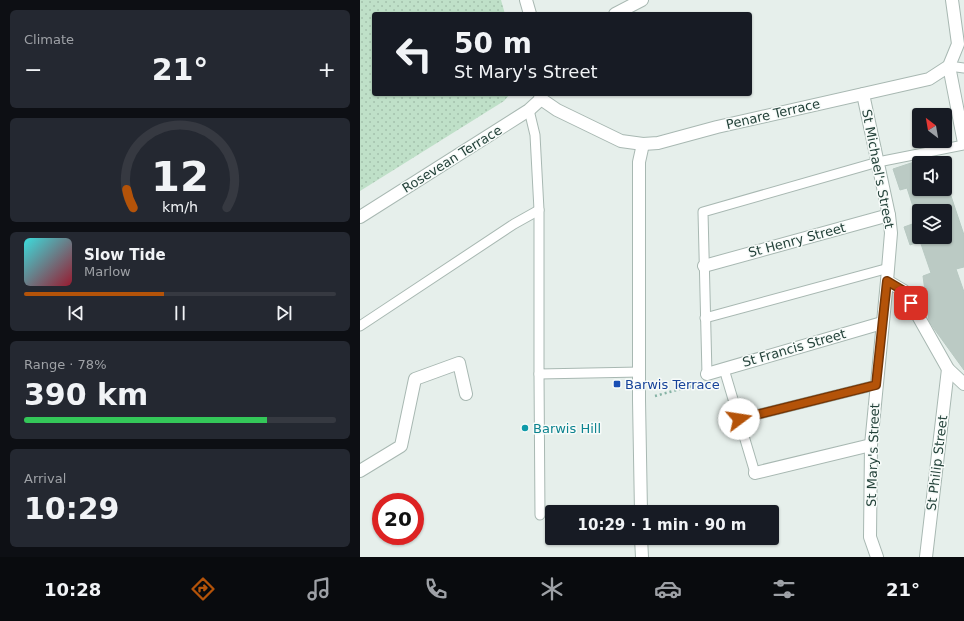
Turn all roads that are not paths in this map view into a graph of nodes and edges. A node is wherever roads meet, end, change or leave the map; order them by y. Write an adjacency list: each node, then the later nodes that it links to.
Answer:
1 (526, 0): 4 (street)
2 (952, 0): 6 (street)
3 (639, 1): 5 (street)
4 (529, 12)
5 (619, 12)
6 (949, 66): 7 (lane); 8 (street, Penare Terrace); 12 (street)
7 (964, 68)
8 (863, 94): 11 (street, Penare Terrace); 13 (street, St Michael's Street)
9 (541, 96): 10 (street, Rosevean Terrace); 11 (street, Penare Terrace)
10 (528, 110): 14 (lane); 16 (street, Rosevean Terrace)
11 (643, 144): 25 (street)
12 (964, 144): 13 (lane)
13 (878, 162): 15 (street, St Michael's Street); 17 (lane)
14 (539, 210): 22 (lane); 26 (lane)
15 (889, 215): 17 (street, St Henry Street); 18 (street, St Michael's Street)
16 (360, 217)
17 (704, 266): 20 (lane)
18 (889, 268): 19 (street, St Michael's Street); 20 (lane)
19 (887, 281): 21 (street, St Mary's Street); 24 (street)
20 (706, 318): 27 (lane)
21 (882, 323): 23 (street, St Francis Street); 29 (street, St Mary's Street)
22 (360, 326)
23 (724, 369): 27 (street, St Francis Street); 31 (lane)
24 (948, 369): 28 (street); 40 (street, St Philip Street)
25 (640, 372): 26 (lane); 35 (street)
26 (539, 374): 36 (lane)
27 (707, 374)
28 (964, 384)
29 (876, 385): 31 (lane); 32 (street, St Mary's Street)
30 (466, 394): 33 (street)
31 (739, 419): 34 (lane)
32 (871, 445): 34 (street); 39 (street, St Mary's Street)
33 (360, 471)
34 (755, 473)
35 (641, 505)
36 (540, 515)
37 (641, 545): 38 (street)
38 (642, 557)
39 (877, 557)
40 (926, 557)

